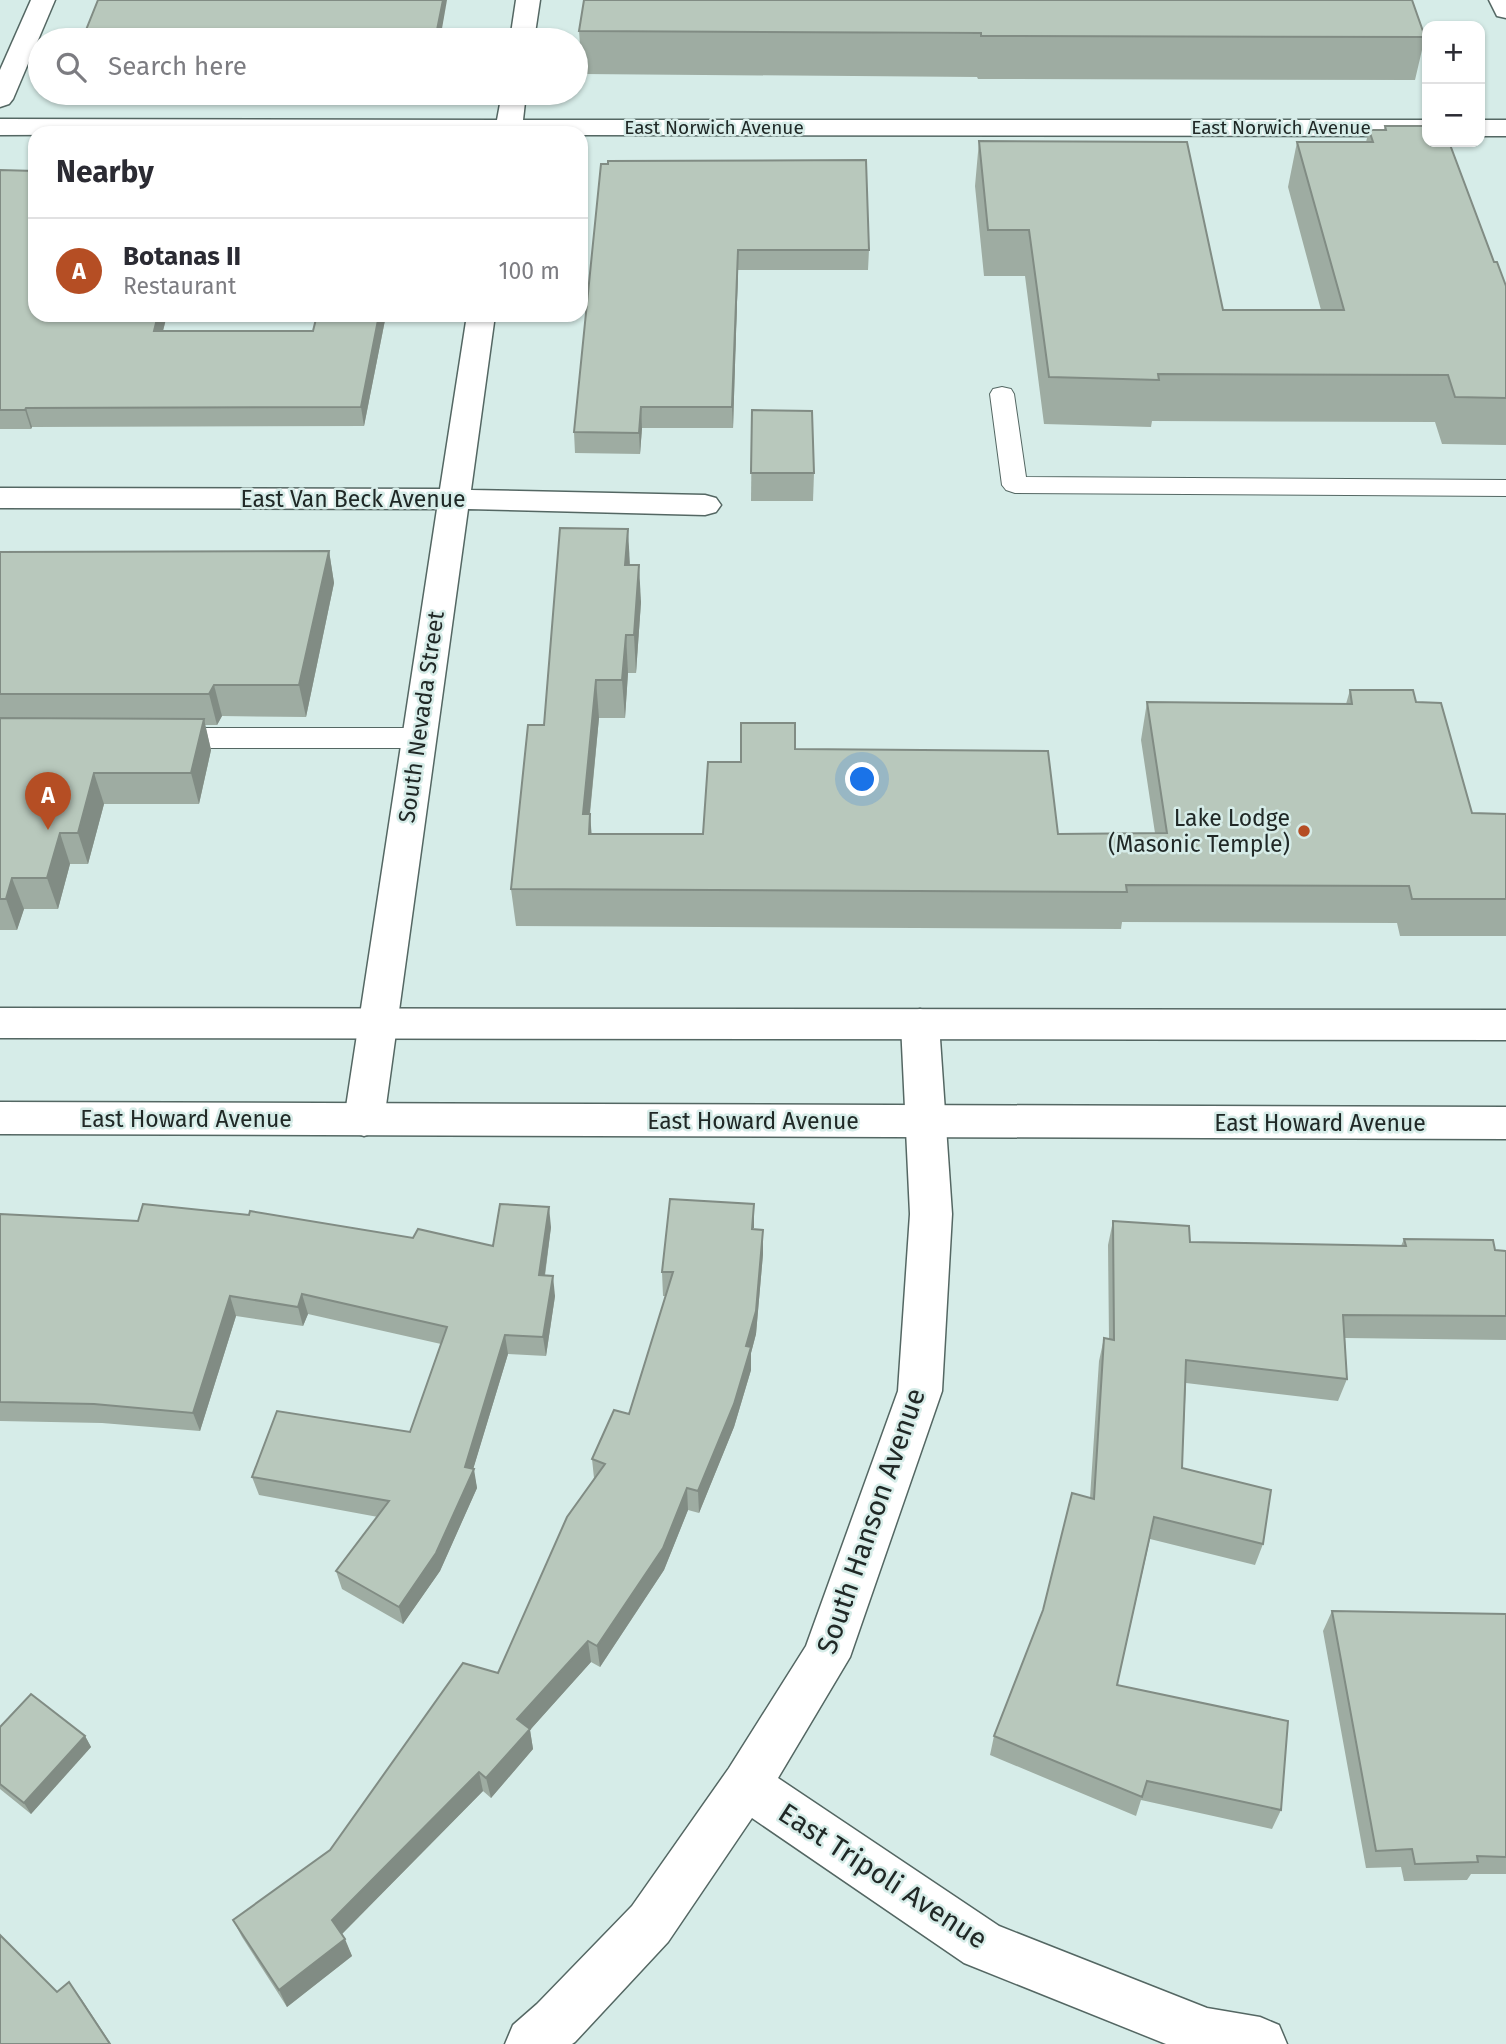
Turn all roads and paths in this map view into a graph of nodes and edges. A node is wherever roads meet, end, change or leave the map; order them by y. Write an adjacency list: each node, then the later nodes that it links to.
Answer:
1 (43, 0): 5 (street)
2 (528, 0): 6 (street)
3 (1501, 0): 4 (street)
4 (1506, 11)
5 (31, 28)
6 (524, 28)
7 (28, 35): 8 (street)
8 (0, 99)
9 (512, 105): 10 (street)
10 (510, 126)
11 (0, 127): 12 (street, East Norwich Avenue)
12 (28, 127)
13 (1422, 128): 16 (street, East Norwich Avenue)
14 (1485, 128): 15 (street)
15 (1506, 128)
16 (588, 130)
17 (480, 322): 21 (street, South Nevada Street)
18 (1002, 394): 19 (lane)
19 (1506, 488)
20 (0, 498): 21 (street, East Van Beck Avenue)
21 (453, 499): 22 (street, East Van Beck Avenue); 24 (street, South Nevada Street)
22 (705, 505)
23 (137, 737): 24 (lane)
24 (418, 738): 26 (street, South Nevada Street)
25 (0, 1023): 26 (street)
26 (376, 1023): 27 (street); 30 (street, South Nevada Street)
27 (920, 1024): 28 (street); 31 (street, South Hanson Avenue)
28 (1506, 1025)
29 (0, 1118): 30 (street, East Howard Avenue)
30 (363, 1120): 31 (street, East Howard Avenue)
31 (926, 1121): 32 (street, East Howard Avenue); 33 (street, South Hanson Avenue)
32 (1506, 1124)
33 (746, 1785): 34 (street, South Hanson Avenue); 35 (street, East Tripoli Avenue)
34 (532, 2044)
35 (1260, 2044)

